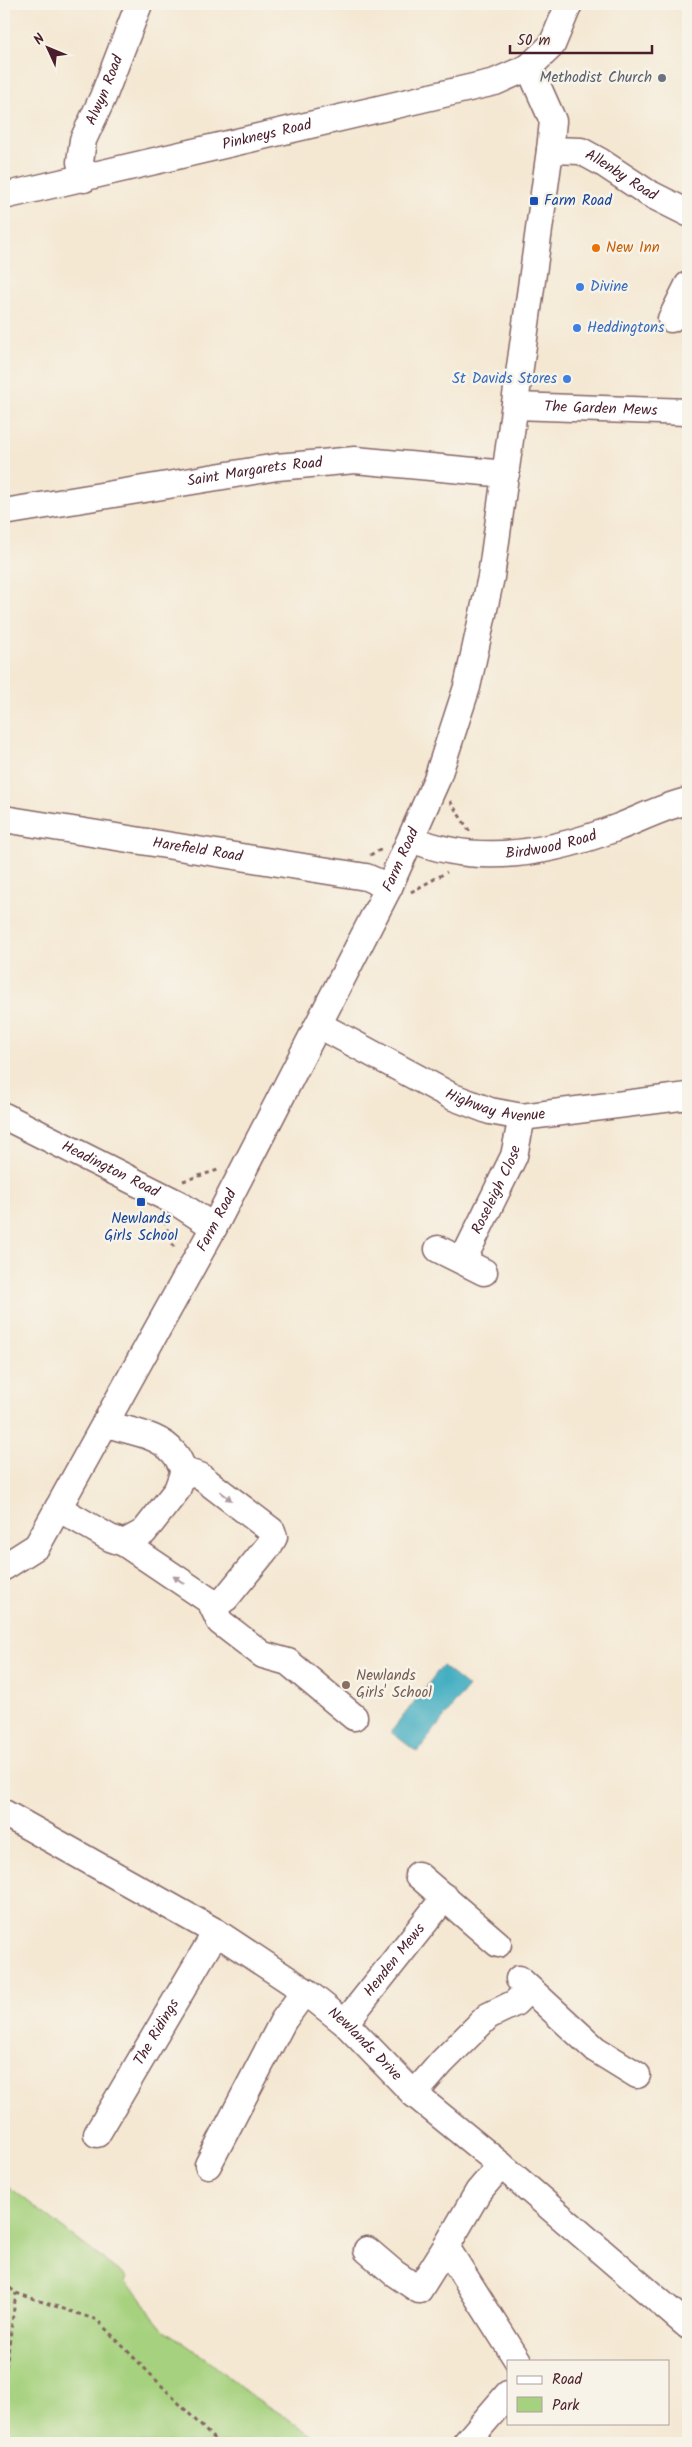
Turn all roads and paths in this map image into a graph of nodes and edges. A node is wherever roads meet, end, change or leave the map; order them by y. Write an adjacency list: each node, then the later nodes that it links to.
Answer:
1 (139, 4): 5 (street, Alwyn Road)
2 (569, 4): 3 (street, Pinkneys Road)
3 (529, 67): 4 (street, Farm Road); 5 (street, Pinkneys Road)
4 (550, 150): 7 (street, Allenby Road); 10 (street, Farm Road)
5 (84, 179): 6 (street, Pinkneys Road)
6 (4, 196)
7 (688, 213)
8 (688, 285): 9 (street)
9 (671, 319)
10 (515, 406): 11 (street, The Garden Mews); 12 (street, Farm Road)
11 (688, 412)
12 (506, 474): 13 (street, Saint Margarets Road); 16 (street, Farm Road)
13 (4, 512)
14 (688, 801): 16 (street, Birdwood Road)
15 (4, 819): 19 (street, Harefield Road)
16 (412, 839): 19 (street, Farm Road)
17 (384, 848): 18 (path)
18 (368, 856)
19 (390, 887): 20 (street, Farm Road)
20 (319, 1025): 23 (street, Highway Avenue); 24 (street, Farm Road)
21 (688, 1096): 23 (street, Highway Avenue)
22 (4, 1116): 24 (street, Headington Road)
23 (522, 1117): 25 (street, Roseleigh Close)
24 (214, 1227): 26 (street, Farm Road)
25 (438, 1248)
26 (105, 1424): 27 (street); 28 (street, Farm Road)
27 (184, 1471): 29 (street); 31 (street, one-way to 31)
28 (58, 1508): 29 (street); 30 (street, Farm Road)
29 (124, 1543): 31 (street, one-way to 29)
30 (4, 1567)
31 (210, 1601): 32 (street)
32 (354, 1717)
33 (4, 1813): 36 (street, Newlands Drive)
34 (418, 1875): 35 (street)
35 (445, 1897): 37 (street); 39 (street, Henden Mews)
36 (216, 1932): 38 (street, Newlands Drive); 42 (street, The Ridings)
37 (498, 1944)
38 (305, 1991): 39 (street, Newlands Drive); 44 (street)
39 (345, 2023): 41 (street, Newlands Drive)
40 (637, 2074): 41 (street)
41 (414, 2094): 43 (street, Newlands Drive)
42 (96, 2134)
43 (500, 2164): 45 (street); 49 (street, Newlands Drive)
44 (208, 2165)
45 (446, 2247): 46 (street); 52 (street)
46 (367, 2250)
47 (4, 2283): 48 (path)
48 (16, 2293): 51 (path); 55 (path)
49 (688, 2326)
50 (4, 2346): 51 (path)
51 (10, 2348): 53 (path)
52 (517, 2360)
53 (4, 2383)
54 (507, 2395): 56 (street)
55 (218, 2443)
56 (466, 2443)

